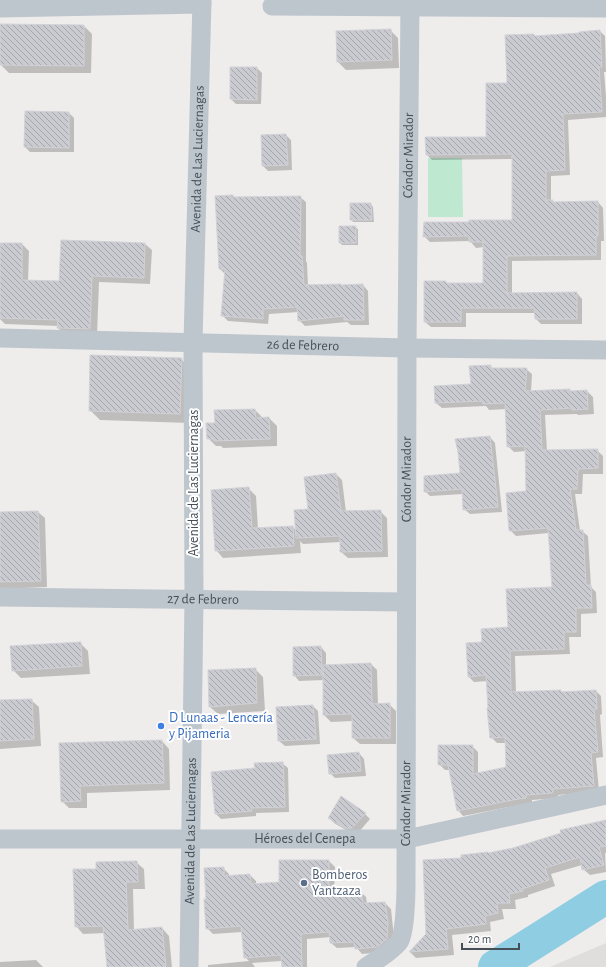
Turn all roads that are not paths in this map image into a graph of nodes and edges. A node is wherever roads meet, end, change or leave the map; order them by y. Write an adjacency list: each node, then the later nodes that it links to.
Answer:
1 (202, 2): 4 (street); 7 (street, Avenida de Las Luciernagas)
2 (410, 3): 3 (street); 5 (street); 8 (street, Cóndor Mirador)
3 (272, 6)
4 (0, 8)
5 (606, 8)
6 (0, 338): 7 (street, 26 de Febrero)
7 (193, 342): 8 (street, 26 de Febrero); 11 (street, Avenida de Las Luciernagas)
8 (407, 348): 9 (street, 26 de Febrero); 12 (street, Cóndor Mirador)
9 (606, 350)
10 (0, 597): 11 (street, 27 de Febrero)
11 (194, 600): 12 (street, 27 de Febrero); 15 (street, Avenida de Las Luciernagas)
12 (406, 602): 16 (street, Cóndor Mirador)
13 (606, 795): 16 (street, Héroes del Cenepa)
14 (0, 838): 15 (street, Héroes del Cenepa)
15 (191, 839): 16 (street, Héroes del Cenepa); 17 (street, Avenida de Las Luciernagas)
16 (406, 839): 18 (street, Cóndor Mirador)
17 (189, 967)
18 (366, 967)

